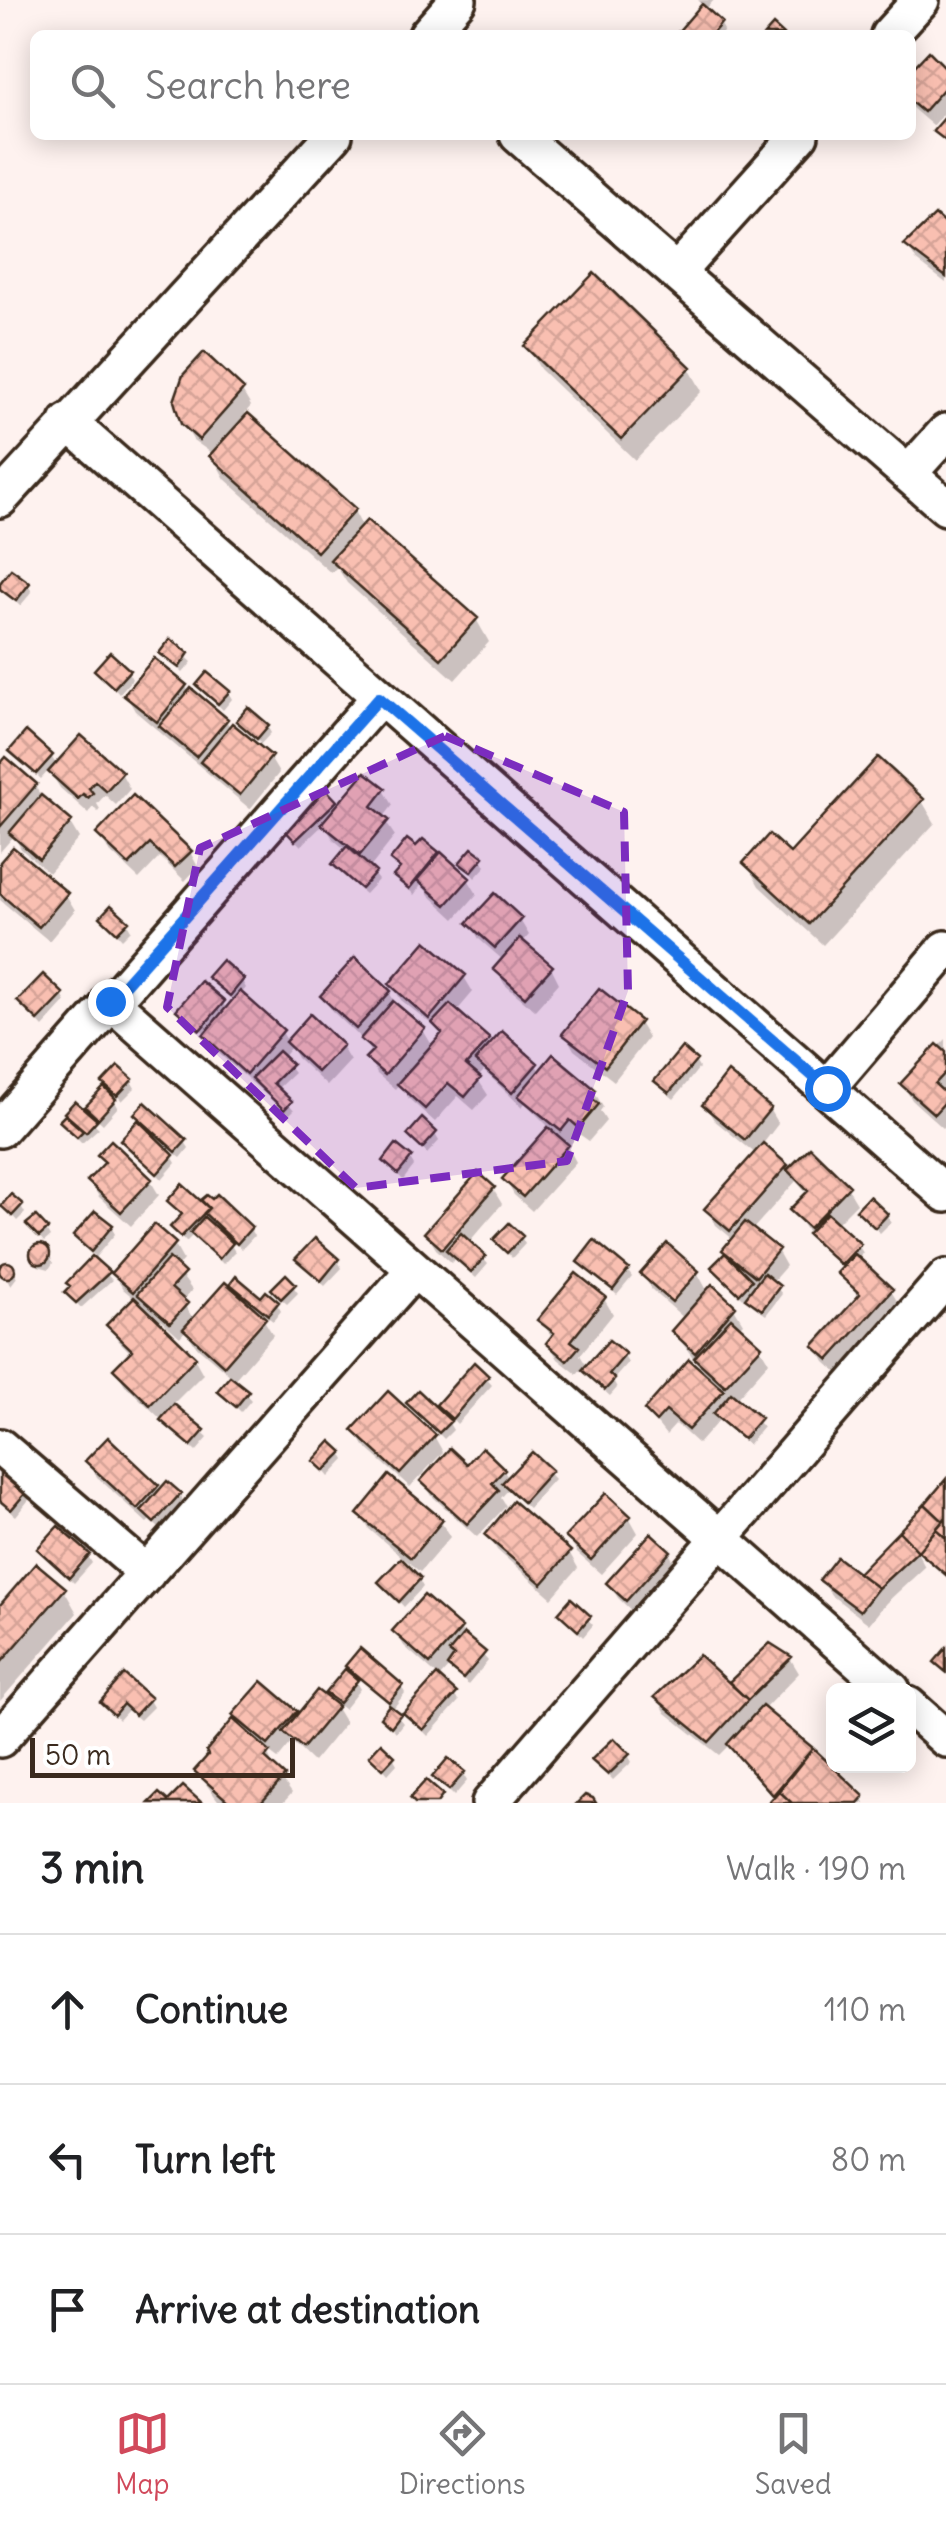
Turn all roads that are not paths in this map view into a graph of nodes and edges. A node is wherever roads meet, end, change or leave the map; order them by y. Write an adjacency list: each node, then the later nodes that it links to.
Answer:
1 (458, 0): 3 (street)
2 (921, 0): 4 (street)
3 (431, 30)
4 (894, 30)
5 (329, 140): 9 (street)
6 (524, 140): 8 (street)
7 (796, 140): 8 (street)
8 (676, 273): 11 (street)
9 (68, 422): 12 (street); 14 (street)
10 (946, 432): 11 (street)
11 (908, 474): 13 (street)
12 (0, 499)
13 (946, 507)
14 (379, 698): 16 (street); 17 (street)
15 (946, 949): 17 (street)
16 (110, 1001): 18 (street); 20 (street)
17 (827, 1088): 19 (street)
18 (0, 1129)
19 (946, 1194)
20 (414, 1270): 23 (street); 24 (street)
21 (946, 1278): 23 (street)
22 (0, 1447): 24 (street)
23 (722, 1537): 25 (street); 29 (street)
24 (147, 1574): 27 (street)
25 (884, 1683)
26 (916, 1712): 28 (street)
27 (0, 1739)
28 (946, 1739)
29 (490, 1803)

